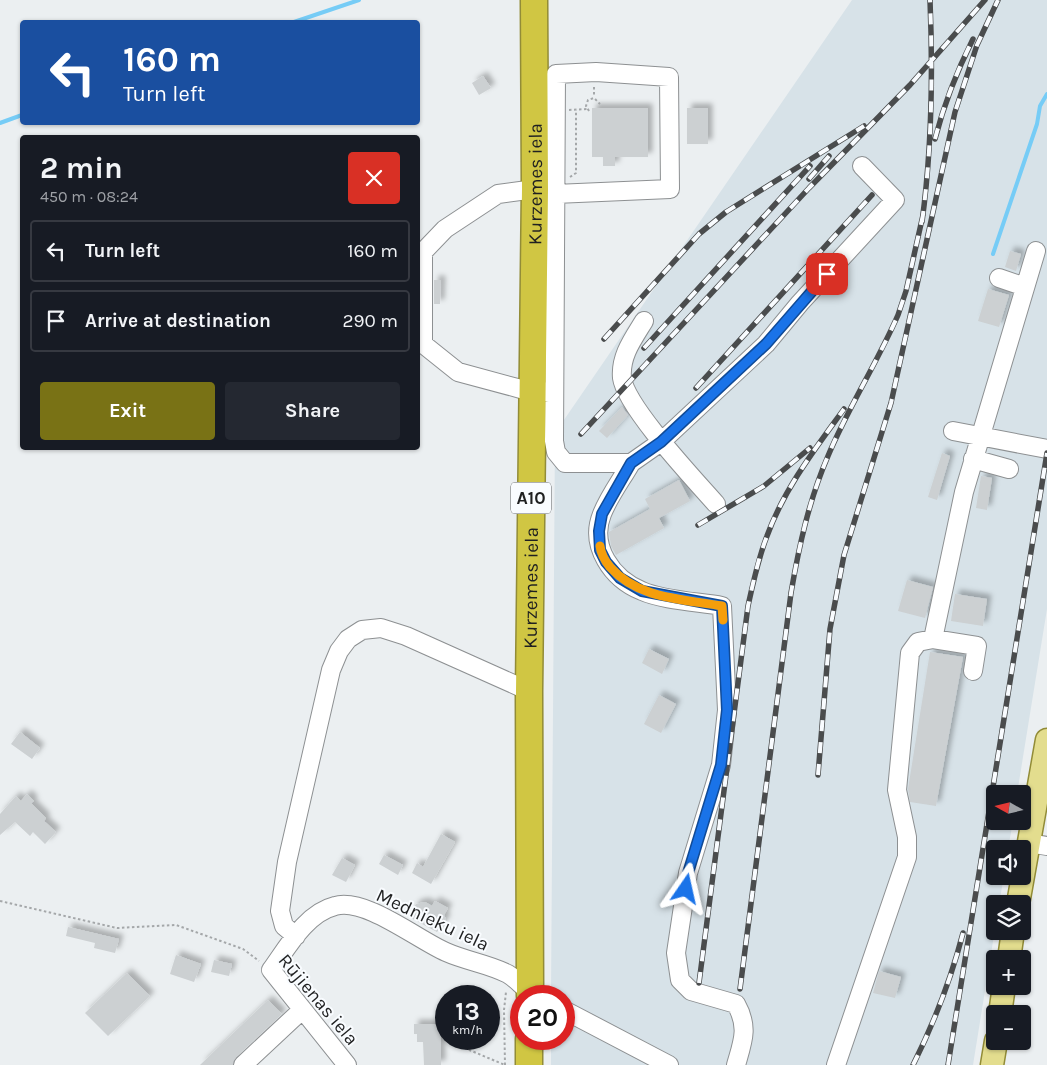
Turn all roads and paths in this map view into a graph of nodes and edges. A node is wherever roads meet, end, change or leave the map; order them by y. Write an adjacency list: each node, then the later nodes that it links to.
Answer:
1 (534, 0): 6 (highway, Kurzemes iela / A10)
2 (600, 104): 4 (path)
3 (565, 106): 4 (path)
4 (576, 110): 6 (path)
5 (862, 166): 14 (street)
6 (552, 192): 6 (street); 11 (highway, Kurzemes iela / A10); 11 (street)
7 (1036, 251): 9 (street)
8 (1000, 278): 9 (street)
9 (1025, 287): 13 (street)
10 (644, 322): 14 (street)
11 (543, 392): 17 (street); 22 (highway, Kurzemes iela / A10)
12 (953, 431): 13 (street)
13 (979, 436): 15 (street); 16 (street)
14 (661, 442): 17 (street); 19 (street)
15 (1047, 449)
16 (973, 459): 18 (street); 20 (street)
17 (631, 463): 41 (street)
18 (1009, 469)
19 (716, 504)
20 (933, 639): 21 (street); 42 (street)
21 (973, 671)
22 (529, 691): 27 (street); 30 (highway, Kurzemes iela / A10)
23 (1047, 740): 24 (main road)
24 (1038, 844): 25 (main road)
25 (1021, 895)
26 (0, 901): 28 (path, Rūjienas iela)
27 (296, 936): 28 (street, Mednieku iela); 29 (street, Mednieku iela)
28 (271, 970): 31 (street, Rūjienas iela)
29 (520, 985)
30 (533, 985)
31 (302, 1010): 36 (street); 37 (street, Rūjienas iela)
32 (575, 1016): 40 (street)
33 (470, 1050): 38 (path)
34 (529, 1050): 39 (highway)
35 (994, 1050): 43 (main road)
36 (243, 1065)
37 (347, 1065)
38 (505, 1065)
39 (529, 1065)
40 (669, 1065)
41 (736, 1065)
42 (836, 1065)
43 (992, 1065)

